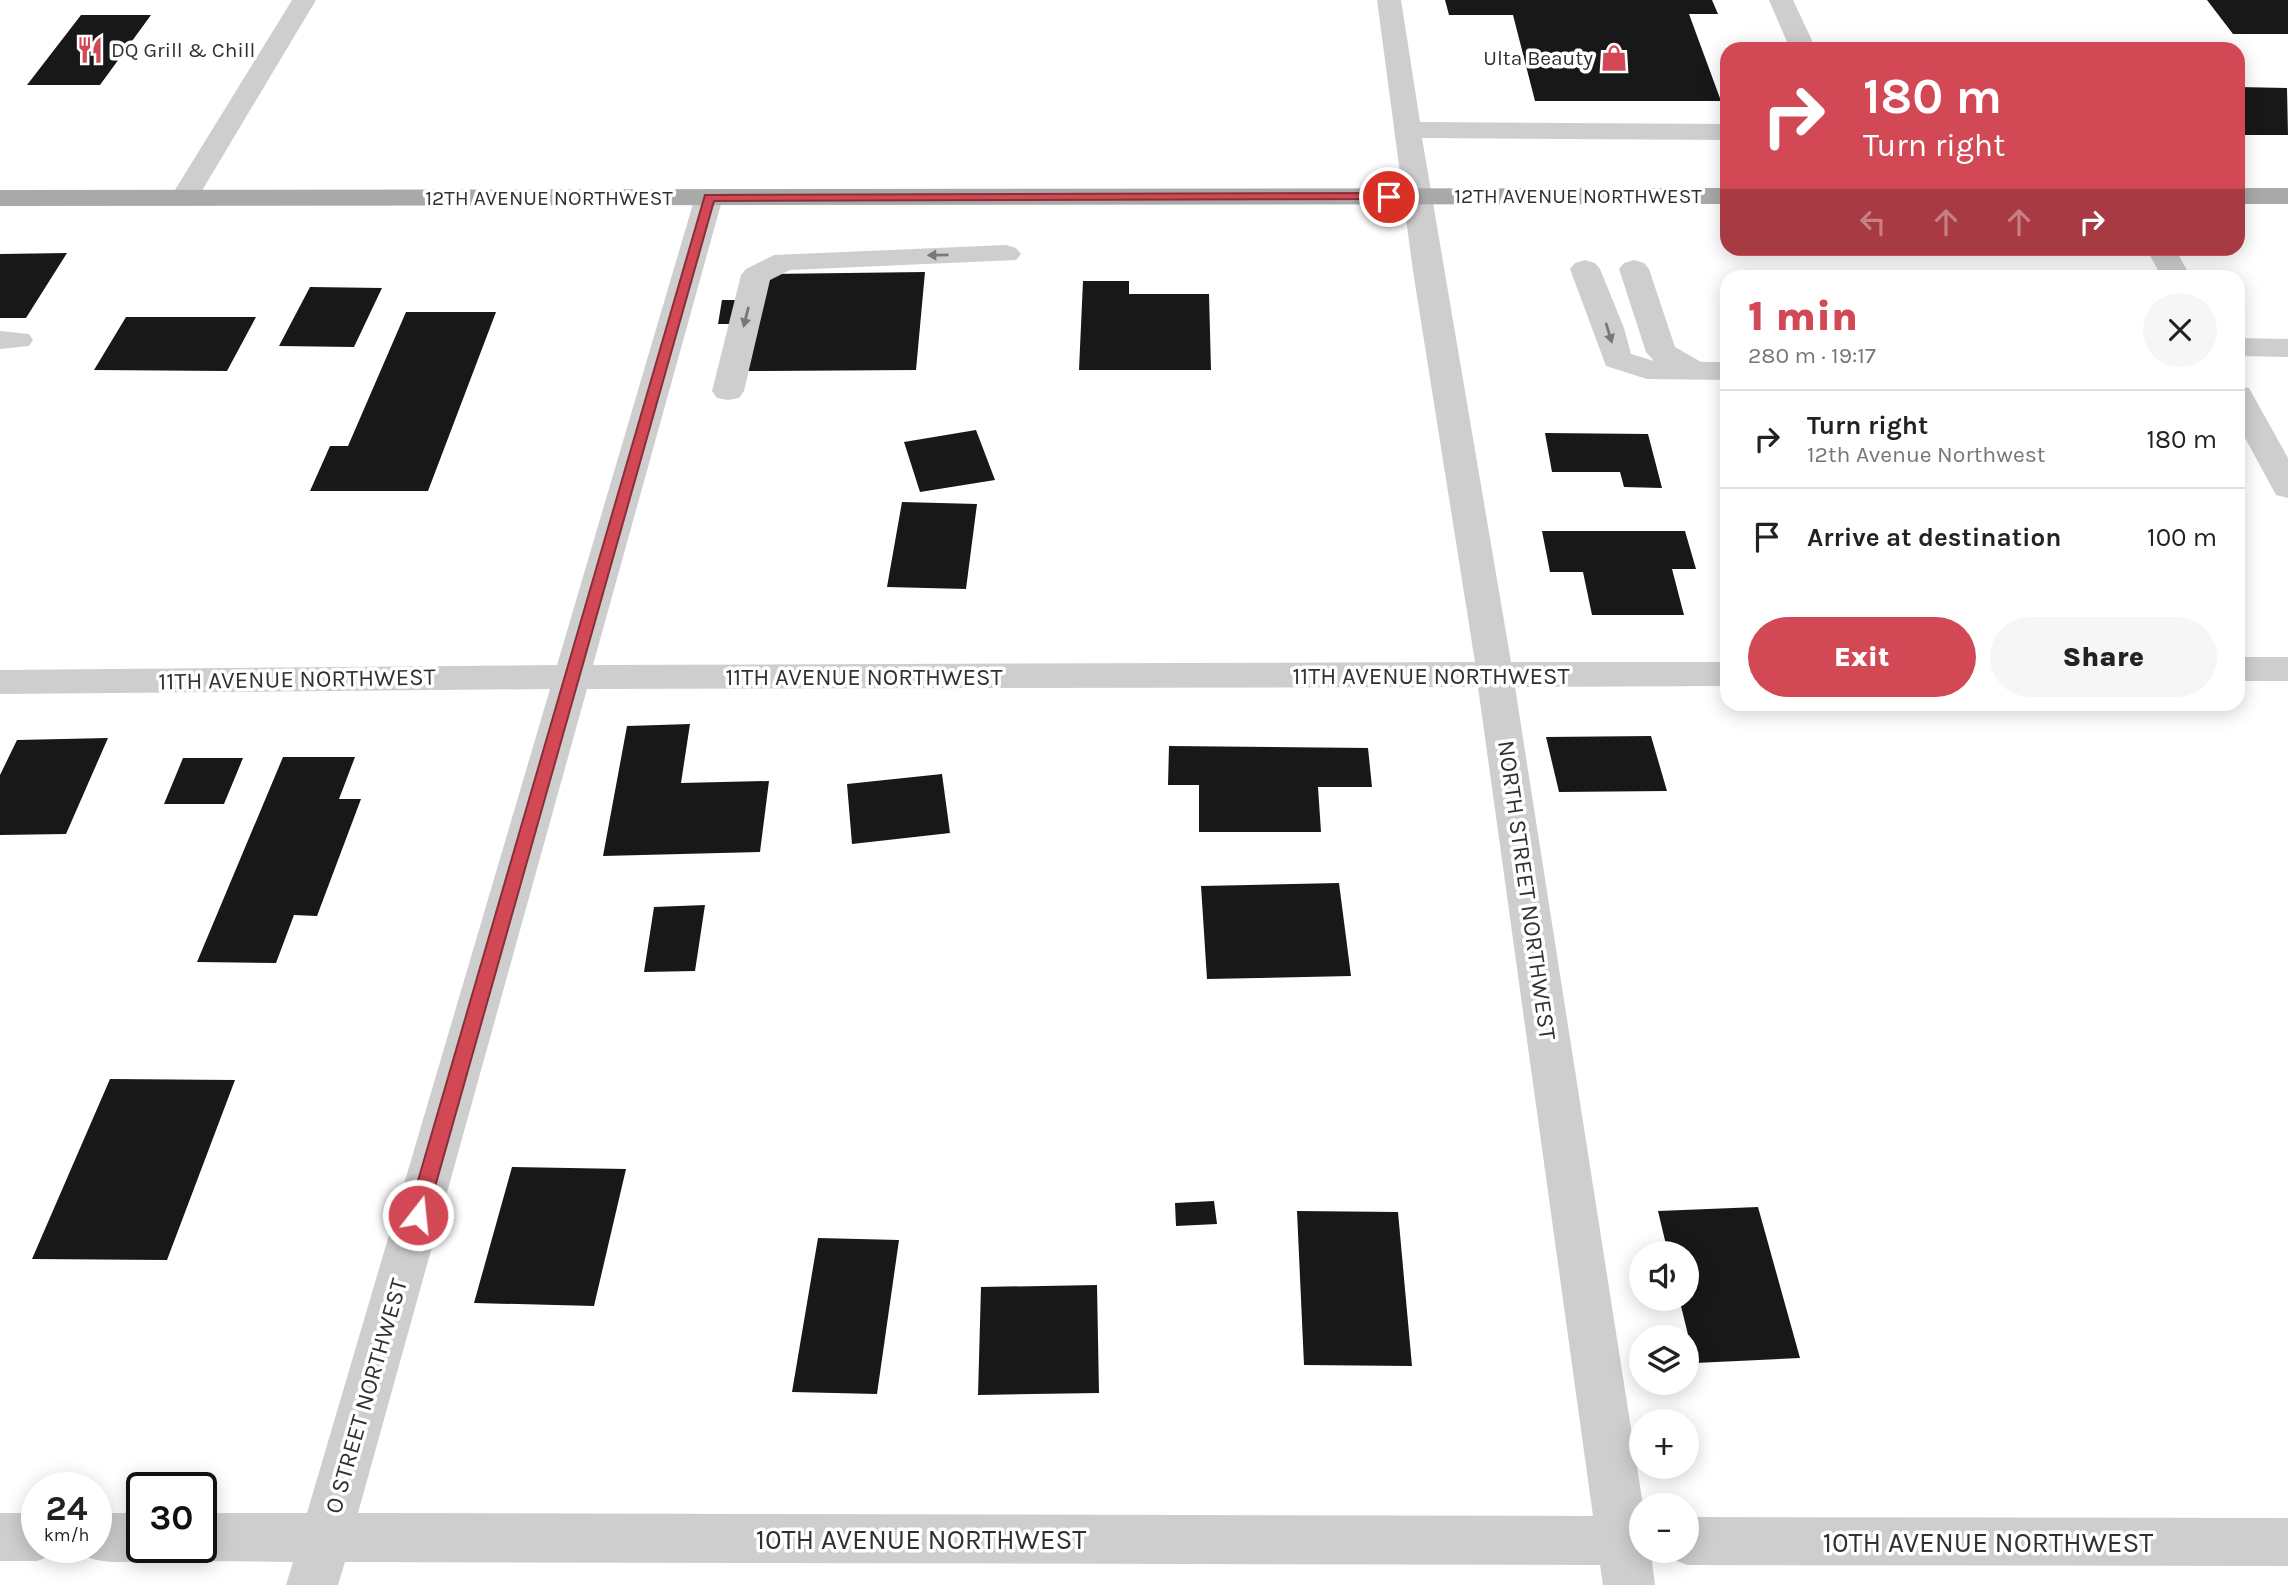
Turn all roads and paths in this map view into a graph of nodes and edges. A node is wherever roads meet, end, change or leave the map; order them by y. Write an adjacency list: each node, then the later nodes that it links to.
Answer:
1 (304, 0): 13 (street)
2 (1389, 0): 5 (street, NORTH STREET NORTHWEST)
3 (1781, 0): 4 (street)
4 (1800, 42)
5 (1409, 130): 6 (street); 11 (street, NORTH STREET NORTHWEST)
6 (1720, 132)
7 (1720, 196): 11 (main road, 12TH AVENUE NORTHWEST)
8 (2245, 196): 9 (main road)
9 (2288, 196)
10 (709, 197): 11 (main road, 12TH AVENUE NORTHWEST); 13 (main road, 12TH AVENUE NORTHWEST); 28 (street, O STREET NORTHWEST)
11 (1416, 197): 27 (street, NORTH STREET NORTHWEST)
12 (0, 198): 13 (main road, 12TH AVENUE NORTHWEST)
13 (184, 198)
14 (1006, 254): 21 (street, one-way to 21)
15 (1585, 269): 19 (street, one-way to 19)
16 (1634, 269): 19 (street)
17 (2245, 348): 18 (street)
18 (2288, 348)
19 (1695, 371): 20 (street)
20 (1720, 371)
21 (718, 391)
22 (2245, 408): 23 (street)
23 (2288, 488)
24 (2245, 669): 25 (street)
25 (2288, 669)
26 (1720, 674): 27 (street, 11TH AVENUE NORTHWEST)
27 (1495, 676): 28 (street, 11TH AVENUE NORTHWEST); 36 (street, NORTH STREET NORTHWEST)
28 (571, 677): 29 (street, 11TH AVENUE NORTHWEST); 33 (street, O STREET NORTHWEST)
29 (0, 682)
30 (0, 1537): 31 (street)
31 (21, 1537)
32 (217, 1537): 33 (street, 10TH AVENUE NORTHWEST)
33 (326, 1537): 37 (street, 10TH AVENUE NORTHWEST); 38 (street, O STREET NORTHWEST)
34 (1699, 1541): 35 (street, 10TH AVENUE NORTHWEST)
35 (2288, 1542)
36 (1629, 1543)
37 (1629, 1556)
38 (312, 1585)

